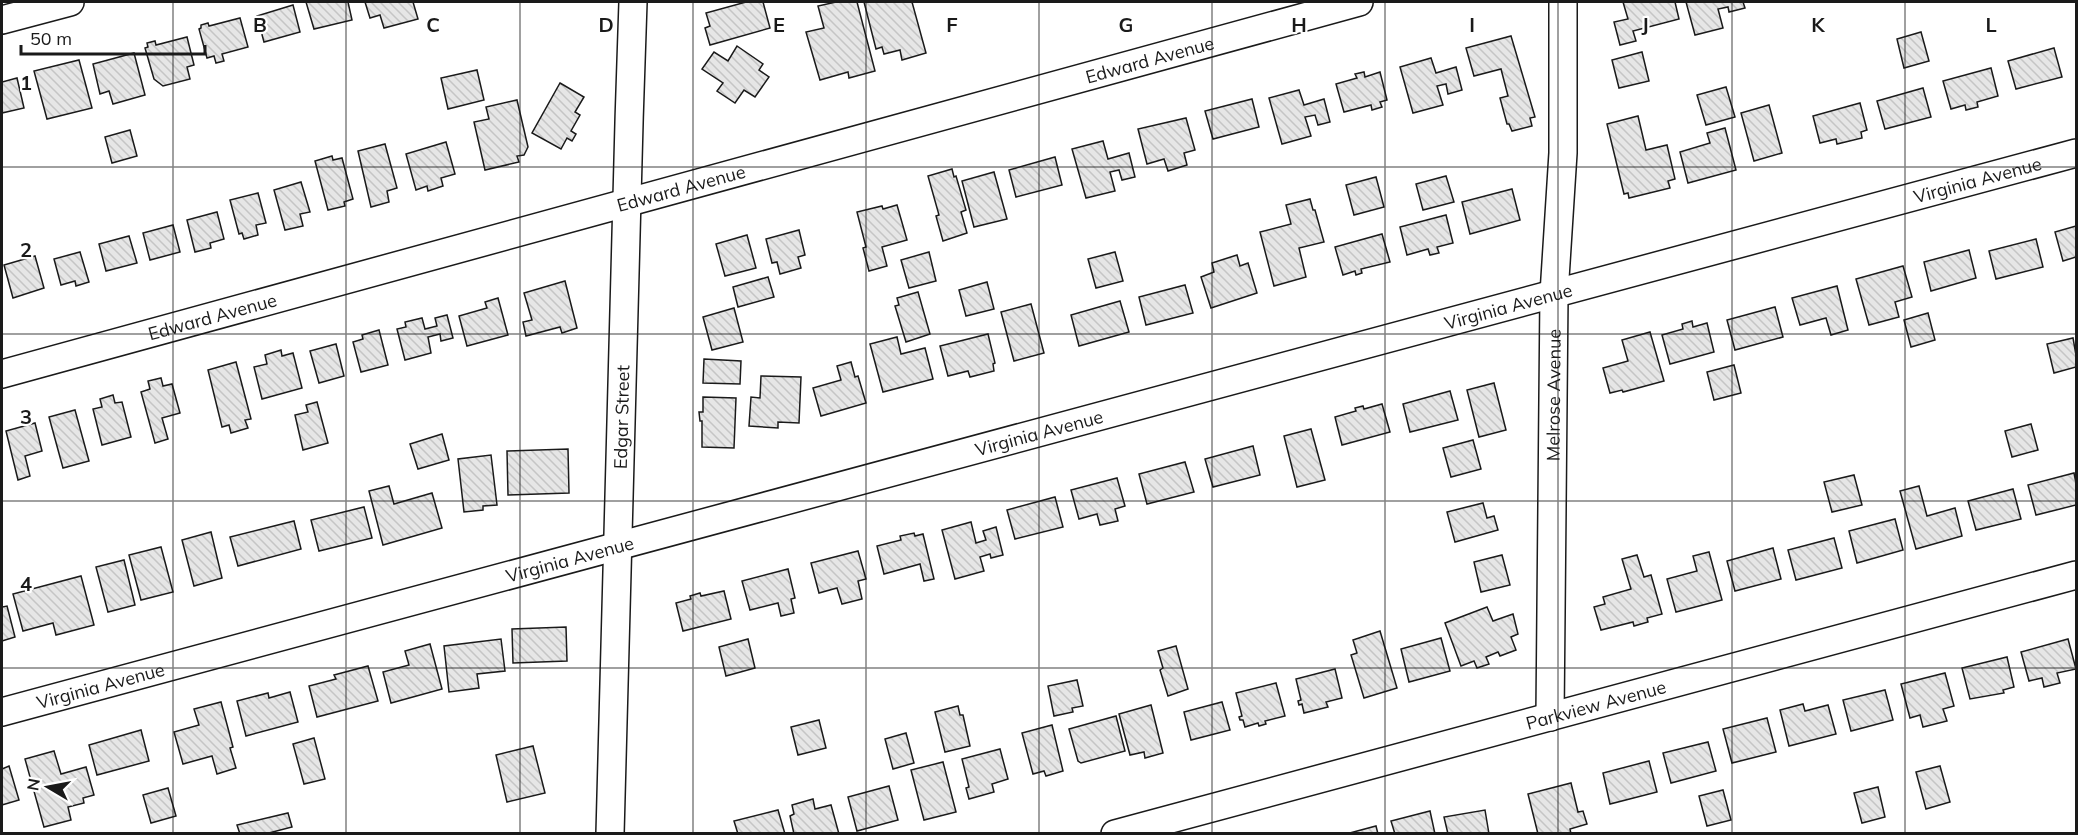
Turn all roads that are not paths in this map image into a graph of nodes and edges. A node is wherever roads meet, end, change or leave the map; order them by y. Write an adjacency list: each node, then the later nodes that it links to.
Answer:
1 (70, 2): 5 (street)
2 (633, 2): 7 (street, Edgar Street)
3 (1359, 2): 7 (street, Edward Avenue)
4 (1563, 2): 8 (street, Melrose Avenue)
5 (2, 20)
6 (2076, 153): 8 (street, Virginia Avenue)
7 (626, 203): 9 (street, Edward Avenue); 10 (street, Edgar Street)
8 (1554, 294): 10 (street, Virginia Avenue); 13 (street, Melrose Avenue)
9 (2, 374)
10 (619, 545): 12 (street, Virginia Avenue); 14 (street, Edgar Street)
11 (2076, 575): 13 (street, Parkview Avenue)
12 (2, 712)
13 (1550, 717): 15 (street, Parkview Avenue)
14 (610, 834)
15 (1115, 834)

